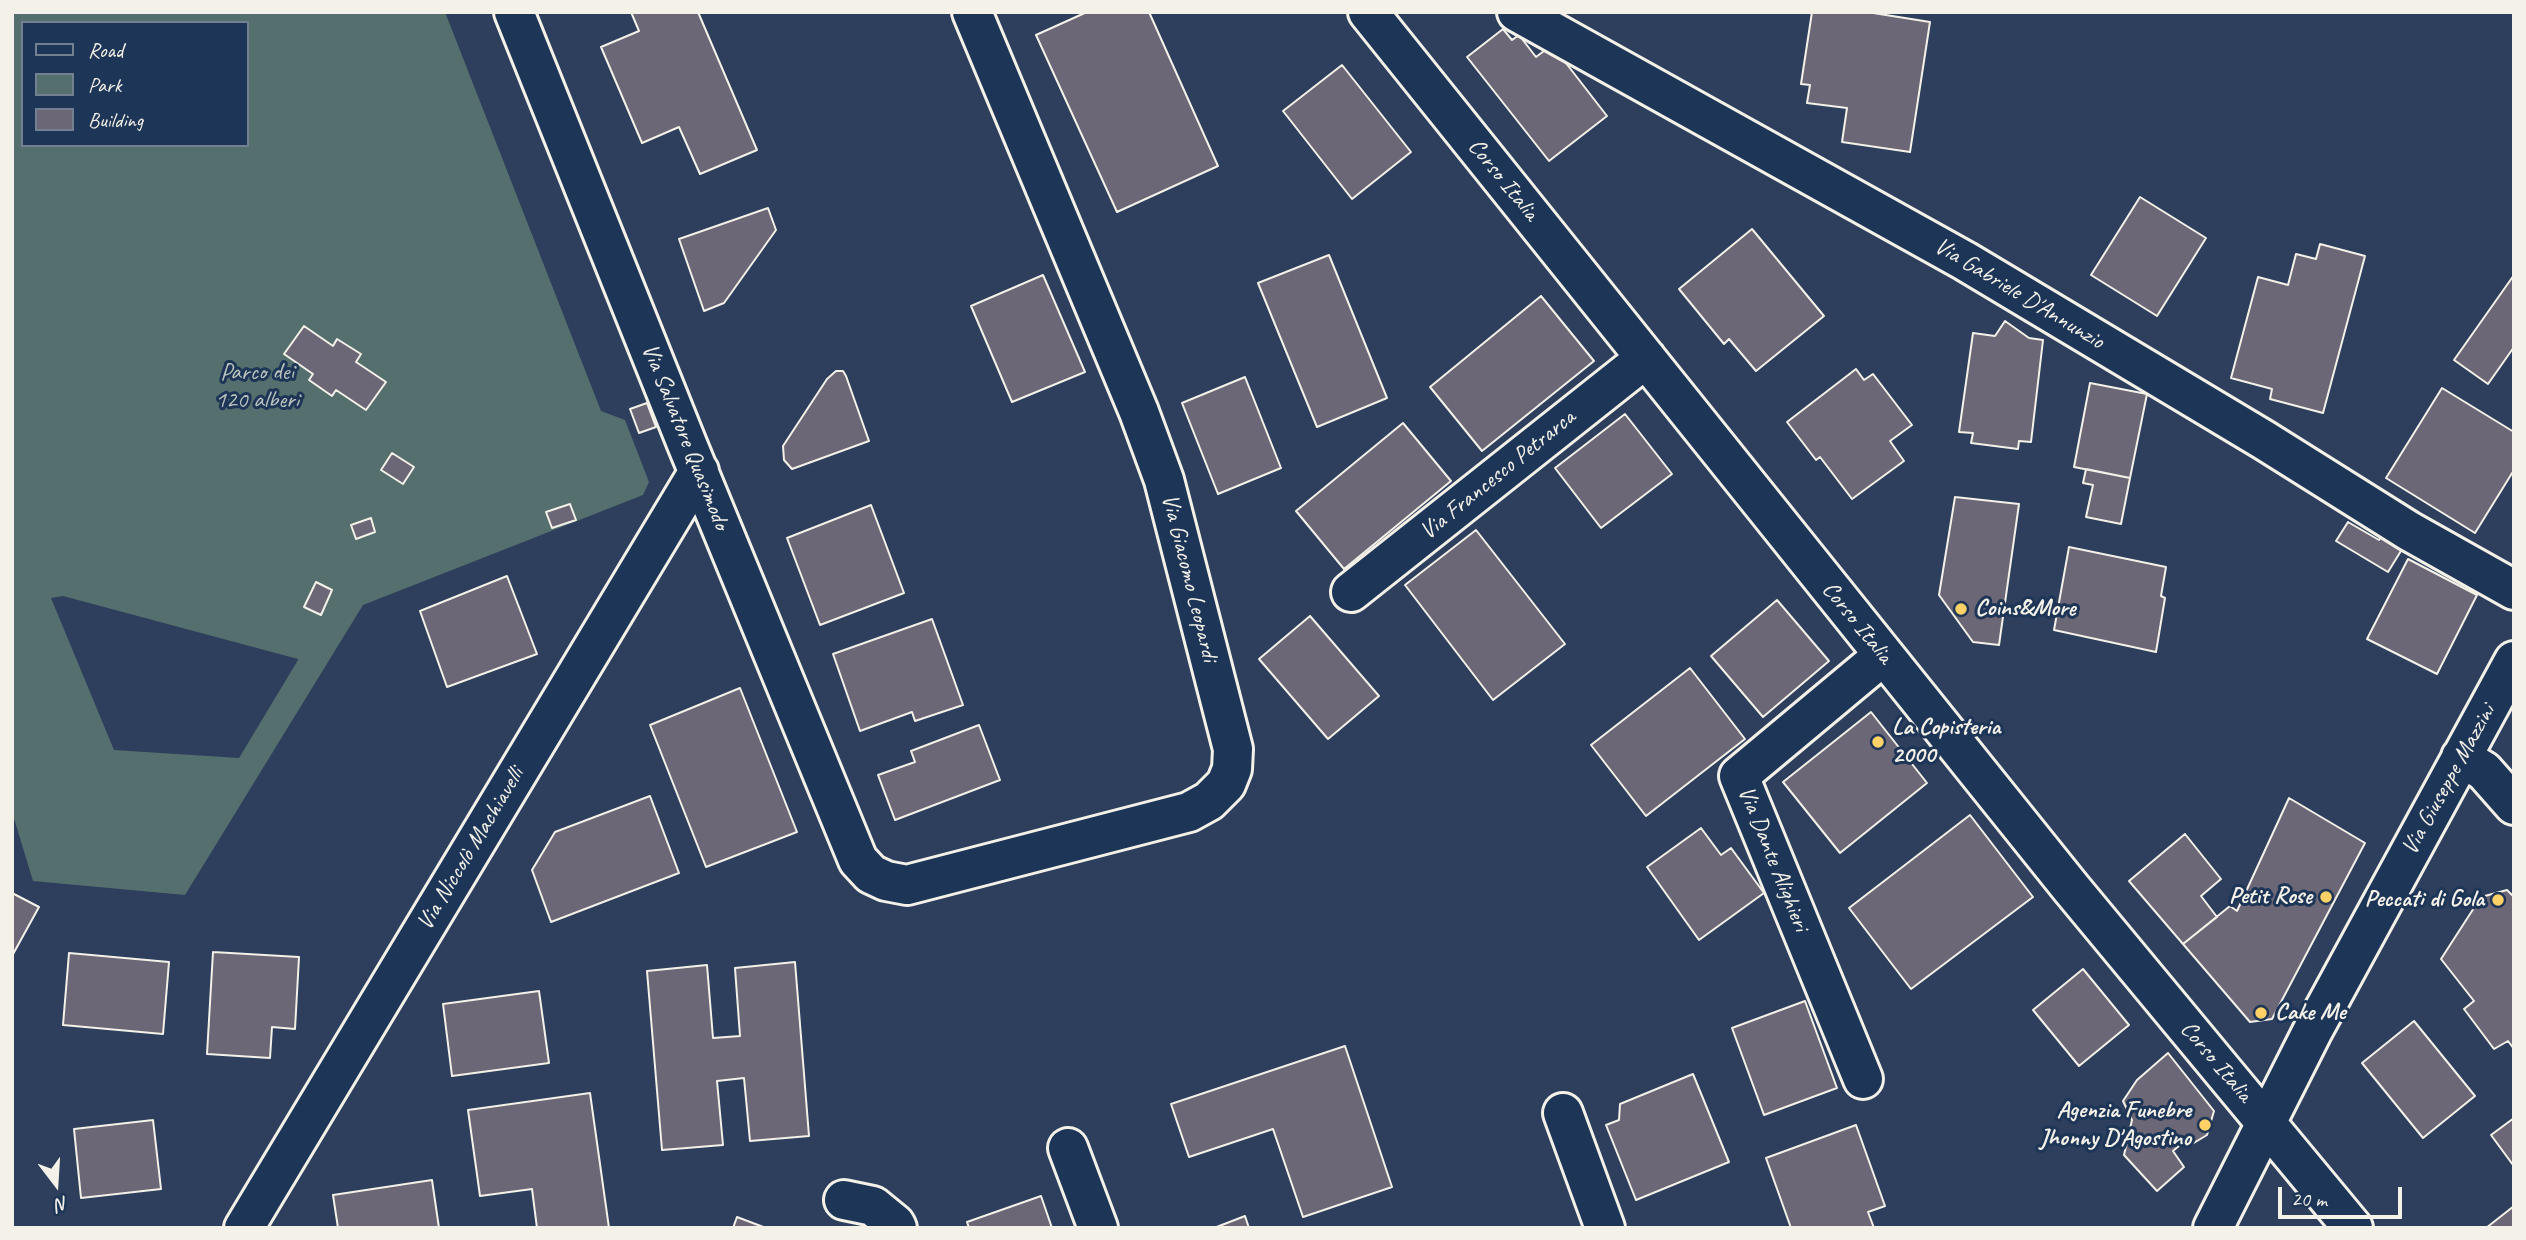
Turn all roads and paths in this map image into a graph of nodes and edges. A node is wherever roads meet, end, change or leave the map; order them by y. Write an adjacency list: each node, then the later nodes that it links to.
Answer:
1 (514, 12): 6 (street, Via Salvatore Quasimodo)
2 (972, 12): 13 (street, Via Giacomo Leopardi)
3 (1368, 12): 5 (street, Corso Italia)
4 (1517, 12): 7 (street, Via Gabriele D'Annunzio)
5 (1646, 358): 8 (street, Via Francesco Petrarca); 9 (street, Corso Italia)
6 (699, 471): 13 (street, Via Salvatore Quasimodo); 19 (street, Via Niccolò Machiavelli)
7 (2514, 590)
8 (1351, 592)
9 (1884, 655): 14 (street, Via Dante Alighieri); 16 (street, Corso Italia)
10 (2514, 661): 11 (street, Via Giuseppe Mazzini)
11 (2461, 757): 12 (street); 16 (street, Via Giuseppe Mazzini)
12 (2514, 805)
13 (858, 860)
14 (1863, 1079)
15 (1563, 1113): 22 (street)
16 (2267, 1123): 23 (street, Via Giuseppe Mazzini); 24 (street, Corso Italia)
17 (1068, 1148): 21 (street)
18 (844, 1200): 20 (street)
19 (244, 1228)
20 (897, 1228)
21 (1098, 1228)
22 (1605, 1228)
23 (2213, 1228)
24 (2353, 1228)

